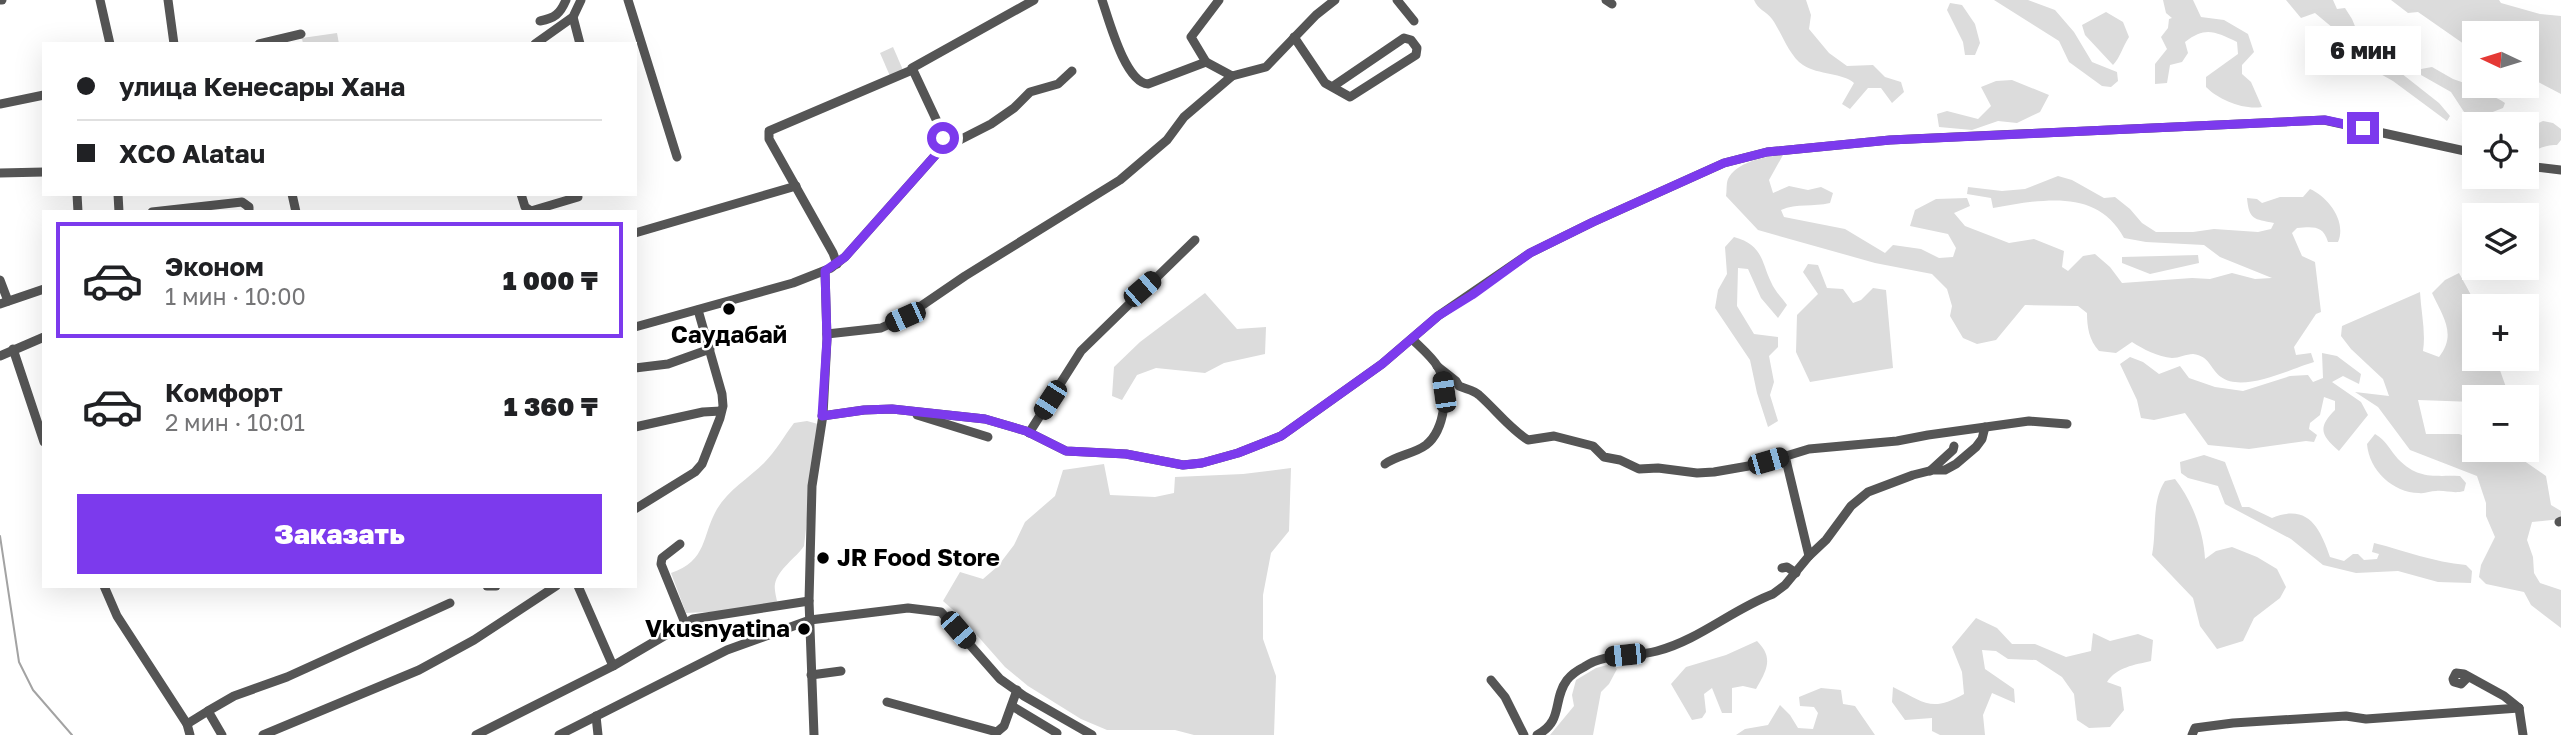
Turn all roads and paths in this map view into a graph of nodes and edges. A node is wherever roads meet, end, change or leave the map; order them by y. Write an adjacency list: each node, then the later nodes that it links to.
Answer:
1 (100, 0): 17 (street)
2 (168, 0): 18 (street)
3 (581, 0): 12 (street)
4 (628, 0): 31 (street)
5 (1034, 0): 23 (street)
6 (1102, 0): 22 (street)
7 (1219, 0): 11 (street)
8 (1335, 0): 16 (street)
9 (1398, 0): 14 (street)
10 (564, 1): 13 (street)
11 (1209, 5): 22 (street)
12 (573, 17): 20 (street); 21 (street)
13 (540, 21)
14 (1414, 21)
15 (301, 34): 19 (street)
16 (1294, 37): 25 (street); 26 (street)
17 (110, 42)
18 (174, 42)
19 (267, 42)
20 (539, 42)
21 (579, 42)
22 (1206, 62): 25 (street)
23 (912, 70): 29 (street); 36 (street)
24 (1072, 71): 29 (street)
25 (1233, 76): 50 (street)
26 (1332, 87): 26 (street)
27 (42, 95): 28 (street)
28 (0, 104)
29 (940, 150): 43 (street)
30 (2462, 150): 52 (street)
31 (677, 158)
32 (2539, 167): 33 (street)
33 (2561, 170)
34 (42, 172): 35 (street)
35 (0, 173)
36 (796, 186): 41 (street); 43 (street)
37 (578, 197): 40 (street)
38 (170, 210): 39 (street)
39 (248, 210)
40 (531, 210)
41 (637, 232)
42 (1195, 240): 64 (street)
43 (837, 264): 44 (street)
44 (825, 271): 48 (street); 50 (street)
45 (0, 280): 47 (street)
46 (42, 290): 47 (street)
47 (4, 302)
48 (698, 310): 49 (street); 54 (street)
49 (637, 326)
50 (827, 334): 60 (street)
51 (42, 338): 53 (street)
52 (1412, 338): 56 (street); 64 (street)
53 (13, 349): 55 (street); 65 (street)
54 (709, 349): 57 (street); 59 (street)
55 (0, 356)
56 (1437, 366): 68 (street); 69 (street)
57 (637, 368)
58 (902, 410): 60 (street); 64 (street); 66 (street)
59 (721, 411): 63 (street); 71 (street)
60 (822, 416): 79 (street)
61 (2067, 424): 62 (street)
62 (1985, 427): 68 (street); 70 (street)
63 (637, 428)
64 (1029, 433)
65 (42, 436)
66 (988, 437)
67 (1954, 446): 70 (street)
68 (1785, 456): 73 (street)
69 (1385, 464)
70 (1930, 471): 73 (street)
71 (637, 508)
72 (680, 544): 82 (street)
73 (1809, 556): 75 (street)
74 (1782, 568): 75 (street)
75 (1796, 573): 106 (street)
76 (105, 588): 94 (street)
77 (553, 588): 99 (street)
78 (579, 588): 83 (street)
79 (809, 601): 81 (street); 82 (street)
80 (450, 603): 92 (street)
81 (810, 620): 85 (street); 88 (street); 93 (street)
82 (685, 623): 83 (street)
83 (612, 666): 100 (street)
84 (841, 671): 85 (street)
85 (811, 675): 103 (street)
86 (2467, 678): 91 (street)
87 (1491, 680): 105 (street)
88 (1017, 690): 90 (street); 104 (street)
89 (887, 702): 95 (street)
90 (1012, 706): 95 (street); 96 (street)
91 (2519, 708): 107 (street); 108 (street)
92 (208, 711): 94 (street); 98 (street)
93 (596, 716): 101 (street); 102 (street)
94 (187, 724): 97 (street)
95 (1000, 733)
96 (1056, 733)
97 (190, 735)
98 (222, 735)
99 (263, 735)
100 (476, 735)
101 (559, 735)
102 (598, 735)
103 (814, 735)
104 (1092, 735)
105 (1524, 735)
106 (1537, 735)
107 (2192, 735)
108 (2523, 735)

